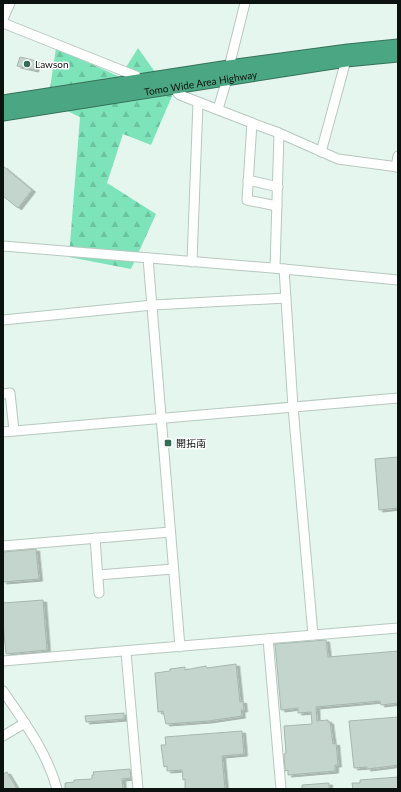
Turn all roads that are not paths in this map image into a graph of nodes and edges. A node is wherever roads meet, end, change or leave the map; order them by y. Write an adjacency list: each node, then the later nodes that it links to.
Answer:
1 (10, 3): 3 (street)
2 (245, 3): 8 (street)
3 (3, 19)
4 (3, 23): 9 (street)
5 (398, 46): 8 (highway, Tomo Wide Area Highway)
6 (398, 55): 7 (highway, Tomo Wide Area Highway)
7 (346, 60): 8 (highway, Tomo Wide Area Highway); 17 (street)
8 (228, 73): 9 (highway, Tomo Wide Area Highway); 10 (highway, Tomo Wide Area Highway); 13 (street)
9 (139, 82): 11 (highway, Tomo Wide Area Highway)
10 (174, 87): 12 (street); 14 (highway, Tomo Wide Area Highway)
11 (3, 102)
12 (198, 102): 13 (street); 25 (street)
13 (218, 110): 15 (street)
14 (3, 114)
15 (252, 123): 16 (street); 20 (street)
16 (280, 133): 17 (street); 21 (street)
17 (321, 152): 19 (street)
18 (398, 156): 19 (street)
19 (397, 167)
20 (248, 180): 21 (street); 22 (street)
21 (278, 187): 22 (street)
22 (277, 206): 26 (street)
23 (3, 246): 24 (street)
24 (148, 258): 25 (street); 29 (street)
25 (192, 262): 26 (street)
26 (279, 269): 27 (street); 28 (street)
27 (398, 280)
28 (286, 298): 29 (street); 33 (street)
29 (153, 305): 30 (street); 34 (street)
30 (3, 320)
31 (3, 394): 35 (street)
32 (398, 398): 33 (street)
33 (293, 406): 34 (street); 44 (street)
34 (161, 419): 35 (street); 37 (street)
35 (14, 431): 36 (street)
36 (3, 432)
37 (170, 532): 38 (street); 40 (street)
38 (95, 538): 39 (street); 41 (street)
39 (3, 546)
40 (173, 569): 41 (street); 46 (street)
41 (98, 576): 42 (street)
42 (99, 593)
43 (398, 628): 44 (street)
44 (312, 635): 45 (street)
45 (268, 639): 46 (street); 54 (street)
46 (180, 647): 47 (street)
47 (126, 652): 48 (street); 53 (street)
48 (3, 661)
49 (3, 691): 50 (street)
50 (25, 724): 51 (street); 52 (street)
51 (3, 736)
52 (57, 789)
53 (138, 789)
54 (281, 789)

